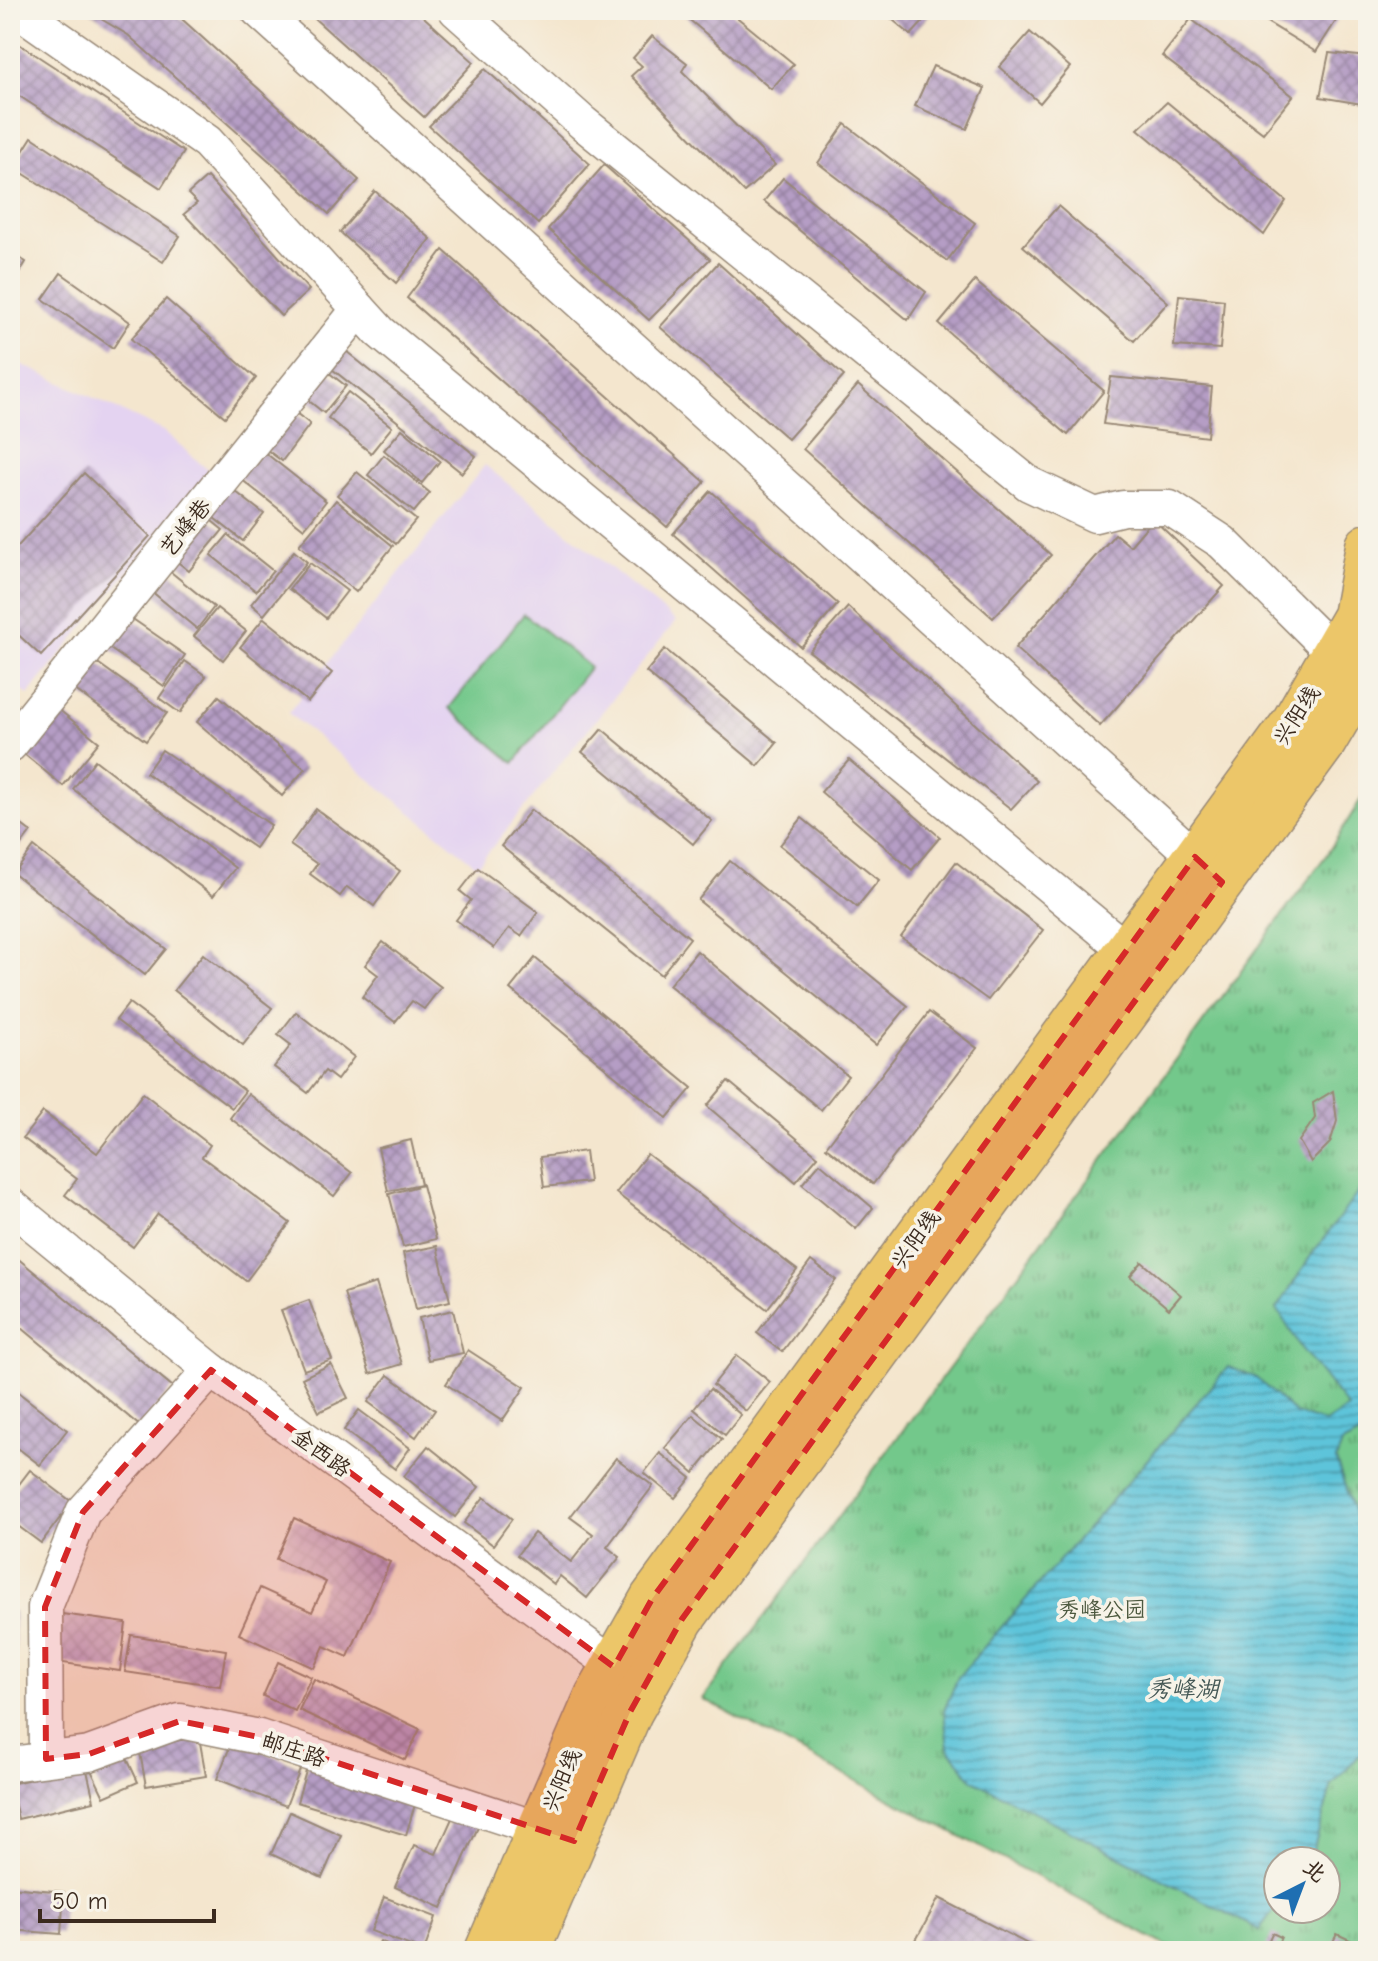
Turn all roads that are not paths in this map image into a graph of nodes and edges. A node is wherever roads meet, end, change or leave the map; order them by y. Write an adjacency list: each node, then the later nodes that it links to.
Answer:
1 (18, 10): 4 (street)
2 (258, 10): 8 (street)
3 (456, 10): 6 (street)
4 (359, 309): 7 (street, 艺峰巷); 9 (street)
5 (1368, 546): 6 (highway, 兴阳线)
6 (1351, 660): 8 (highway, 兴阳线)
7 (10, 745)
8 (1208, 870): 9 (highway, 兴阳线)
9 (1141, 962): 12 (highway, 兴阳线)
10 (10, 1205): 11 (street, 金西路)
11 (211, 1370): 12 (street, 金西路); 13 (street)
12 (629, 1676): 15 (highway, 兴阳线)
13 (46, 1759): 14 (street, 邮庄路); 15 (street, 邮庄路)
14 (10, 1764)
15 (557, 1835): 16 (highway, 兴阳线); 17 (highway, 兴阳线)
16 (487, 1951)
17 (527, 1951)

